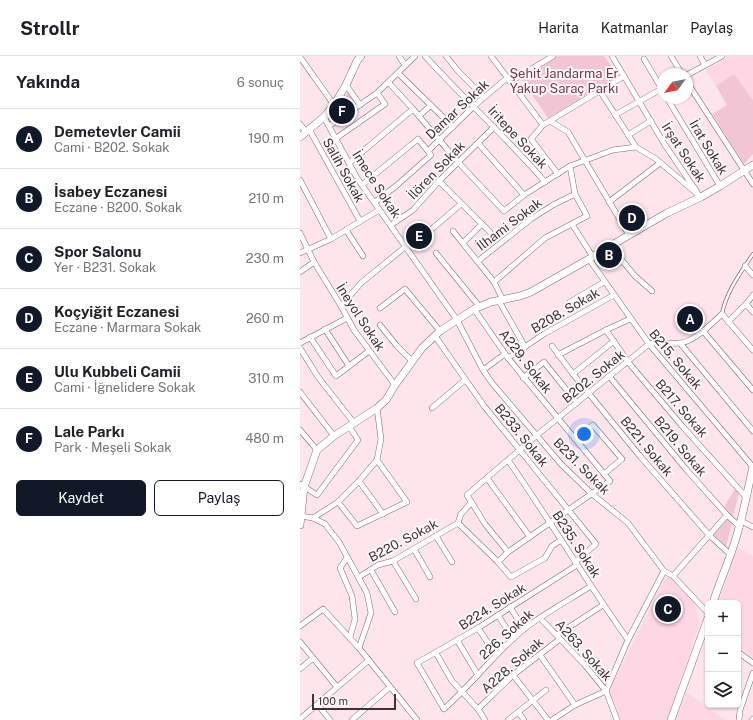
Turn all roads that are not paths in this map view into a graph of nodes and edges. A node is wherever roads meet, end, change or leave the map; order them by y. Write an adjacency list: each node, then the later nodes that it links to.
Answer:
1 (361, 56): 23 (main road)
2 (399, 56): 14 (street)
3 (415, 56): 14 (street)
4 (425, 56): 34 (street, İritepe Sokak)
5 (446, 56): 28 (street)
6 (491, 56): 20 (street)
7 (553, 56): 20 (street, Damar Sokak)
8 (612, 56): 19 (street, İrşat Sokak)
9 (671, 56): 16 (street)
10 (700, 56): 15 (street)
11 (722, 56): 15 (street)
12 (300, 57): 32 (street)
13 (644, 59): 21 (street)
14 (406, 65): 17 (street)
15 (705, 65): 18 (street)
16 (678, 68)
17 (398, 72): 22 (street); 30 (street)
18 (693, 72)
19 (624, 76): 24 (street); 29 (street, İrşat Sokak)
20 (509, 80): 28 (street, Damar Sokak); 42 (street)
21 (657, 80)
22 (389, 82): 27 (street); 35 (street)
23 (346, 85): 32 (main road); 33 (street)
24 (600, 91): 36 (street); 39 (street)
25 (693, 91): 60 (street)
26 (657, 92): 29 (street)
27 (377, 93): 33 (street); 49 (street)
28 (484, 97): 34 (street, Damar Sokak)
29 (639, 102): 36 (street); 40 (street, İrşat Sokak)
30 (431, 104): 37 (street); 44 (street)
31 (671, 104): 67 (street, İrat Sokak)
32 (334, 105): 38 (main road)
33 (360, 105): 43 (street)
34 (474, 106): 44 (street, Damar Sokak); 45 (street, İritepe Sokak)
35 (413, 109): 37 (street); 56 (street)
36 (615, 115): 47 (street)
37 (419, 116): 50 (street)
38 (324, 118): 43 (street, İmece Sokak); 46 (main road)
39 (550, 121): 42 (street); 54 (street)
40 (651, 121): 47 (street); 70 (street, İrşat Sokak)
41 (300, 124): 46 (street, Salih Sokak)
42 (543, 125): 61 (street)
43 (329, 126): 49 (street, İmece Sokak)
44 (453, 127): 50 (street, Damar Sokak)
45 (494, 127): 51 (street, İlören Sokak); 64 (street, İritepe Sokak)
46 (308, 131): 48 (main road); 75 (street, Salih Sokak)
47 (628, 135): 52 (street)
48 (300, 137)
49 (335, 139): 56 (street, İmece Sokak)
50 (439, 141): 53 (street, Damar Sokak); 55 (street)
51 (478, 144): 55 (street, İlören Sokak); 69 (street)
52 (636, 147): 54 (street); 57 (street)
53 (428, 150): 66 (street); 71 (street, Damar Sokak)
54 (585, 160): 59 (street); 72 (street)
55 (458, 162): 63 (street, İlören Sokak); 69 (street)
56 (349, 163): 66 (street, İmece Sokak)
57 (660, 163): 70 (street); 72 (street)
58 (753, 165): 60 (main road)
59 (570, 166): 61 (street); 68 (street)
60 (744, 171): 65 (street); 67 (main road)
61 (558, 174): 64 (street)
62 (300, 180): 85 (street)
63 (439, 181): 73 (street); 78 (street, İlören Sokak)
64 (545, 182): 69 (street)
65 (753, 184)
66 (362, 185): 71 (street, İmece Sokak)
67 (720, 186): 70 (main road)
68 (575, 194): 77 (street); 96 (street, İlhami Sokak)
69 (524, 195)
70 (701, 197): 84 (main road)
71 (375, 202): 74 (street, İmece Sokak)
72 (609, 202): 84 (street)
73 (461, 204): 76 (street); 79 (street)
74 (379, 210): 75 (street); 78 (street, İmece Sokak)
75 (360, 221): 80 (street)
76 (482, 224): 83 (street); 86 (street)
77 (572, 224): 94 (street, B215. Sokak); 100 (street)
78 (391, 225): 88 (street, İmece Sokak)
79 (432, 228)
80 (346, 230): 85 (street); 93 (street)
81 (453, 231): 86 (street)
82 (300, 232): 89 (street, İneyol Sokak)
83 (490, 232)
84 (629, 235): 87 (main road)
85 (331, 239): 89 (street)
86 (463, 243): 96 (street)
87 (610, 246): 94 (main road); 102 (street)
88 (406, 247): 108 (street); 115 (street, İmece Sokak)
89 (308, 250): 90 (street); 95 (street, İneyol Sokak)
90 (300, 253)
91 (436, 253): 110 (street, A229. Sokak)
92 (753, 254): 97 (lane)
93 (363, 256)
94 (591, 258): 101 (street, B215. Sokak); 105 (main road)
95 (314, 262): 98 (street); 108 (street, İneyol Sokak)
96 (478, 262): 100 (street)
97 (745, 266): 99 (street); 112 (lane)
98 (301, 270)
99 (753, 275)
100 (494, 282): 105 (street)
101 (604, 282): 103 (street, B215. Sokak); 106 (street)
102 (652, 291)
103 (614, 295): 114 (street, B215. Sokak); 128 (street, B208. Sokak)
104 (753, 295): 107 (street)
105 (501, 300): 110 (main road); 128 (street)
106 (570, 302)
107 (746, 304): 111 (street); 116 (street)
108 (341, 306): 113 (street, İneyol Sokak)
109 (380, 308): 121 (street, B233. Sokak)
110 (476, 308): 115 (main road); 133 (street, A229. Sokak)
111 (753, 312)
112 (722, 314): 116 (street); 120 (street)
113 (347, 318): 118 (street); 131 (street, İneyol Sokak)
114 (630, 319): 119 (street); 126 (street, B215. Sokak)
115 (457, 320): 121 (main road); 137 (street, B231. Sokak)
116 (728, 322): 130 (street)
117 (380, 325): 134 (street)
118 (326, 329): 122 (street); 136 (street)
119 (606, 330): 123 (street, B217. Sokak); 132 (street)
120 (703, 331): 125 (street); 143 (street)
121 (437, 333): 134 (main road); 141 (street, B233. Sokak)
122 (310, 337): 124 (street); 136 (street)
123 (614, 341): 135 (street, B217. Sokak); 138 (street)
124 (300, 343)
125 (680, 343): 126 (street); 152 (street)
126 (648, 344): 135 (street, B202. Sokak); 160 (street, B215. Sokak)
127 (552, 346): 132 (street, B221. Sokak)
128 (525, 347): 133 (street, B208. Sokak)
129 (300, 348): 150 (street)
130 (753, 350)
131 (369, 351): 136 (street); 142 (street, İneyol Sokak)
132 (558, 355): 138 (street, B221. Sokak)
133 (506, 356): 137 (street, B208. Sokak); 140 (street, A229. Sokak)
134 (412, 361): 142 (main road)
135 (628, 362): 139 (street, B202. Sokak); 166 (street, B217. Sokak)
136 (349, 366)
137 (483, 370): 153 (street, B231. Sokak)
138 (573, 374): 145 (street, B221. Sokak)
139 (609, 376): 145 (street, B202. Sokak); 172 (street, B219. Sokak)
140 (523, 378): 146 (street); 149 (street, A229. Sokak)
141 (465, 380): 148 (street); 157 (street, B233. Sokak)
142 (395, 385): 147 (main road)
143 (753, 390)
144 (300, 392): 154 (street)
145 (589, 394): 146 (street, B202. Sokak); 179 (street, B221. Sokak)
146 (577, 404): 149 (street, B202. Sokak)
147 (377, 408): 150 (main road); 158 (street)
148 (432, 408)
149 (558, 419): 153 (street, B202. Sokak); 155 (street, A229. Sokak)
150 (351, 425): 154 (main road); 164 (street)
151 (300, 430): 156 (street)
152 (753, 431)
153 (537, 435): 157 (street, B202. Sokak); 165 (street, B231. Sokak)
154 (334, 436): 156 (main road)
155 (575, 440): 161 (street, A229. Sokak); 161 (street)
156 (317, 450): 164 (main road)
157 (519, 450): 159 (street, B202. Sokak); 169 (street, B233. Sokak)
158 (377, 460): 163 (street); 170 (street)
159 (508, 460): 162 (street, B202. Sokak); 175 (street, B235. Sokak)
160 (753, 467): 166 (main road)
161 (604, 474): 165 (street, A229. Sokak)
162 (486, 478): 168 (street, B202. Sokak); 181 (street)
163 (359, 481): 167 (street); 170 (street)
164 (302, 485): 171 (main road)
165 (592, 494): 169 (street); 193 (street, B231. Sokak)
166 (746, 497): 177 (main road)
167 (338, 502): 170 (street); 173 (street)
168 (472, 503): 174 (street); 185 (street)
169 (569, 510): 175 (street); 183 (street, B233. Sokak)
170 (383, 514)
171 (301, 516): 173 (street); 176 (main road)
172 (727, 516): 177 (street, B219. Sokak); 179 (street)
173 (313, 518): 187 (street)
174 (458, 523): 180 (street, B220. Sokak); 190 (street)
175 (550, 523): 181 (street); 182 (street, B235. Sokak)
176 (300, 524)
177 (740, 524): 178 (street, B219. Sokak); 186 (main road)
178 (753, 527)
179 (708, 535): 186 (street, B221. Sokak); 194 (street)
180 (436, 536): 184 (street, B220. Sokak); 189 (street)
181 (530, 537): 185 (street)
182 (561, 540): 190 (street); 191 (street, B235. Sokak)
183 (596, 544): 191 (street, B224. Sokak)
184 (414, 549): 188 (street, B220. Sokak); 195 (street)
185 (508, 552): 190 (street)
186 (731, 555): 199 (main road)
187 (347, 558): 196 (street); 210 (street)
188 (393, 561): 192 (street, B220. Sokak); 198 (street)
189 (452, 562)
190 (498, 562)
191 (576, 563): 197 (street, B235. Sokak); 201 (street, B224. Sokak)
192 (371, 570): 196 (street, B220. Sokak); 203 (street)
193 (664, 571): 194 (street, B231. Sokak); 214 (street)
194 (672, 576): 202 (street, B231. Sokak)
195 (430, 577)
196 (359, 578): 216 (street)
197 (591, 586): 200 (street, B235. Sokak); 205 (street, 226. Sokak)
198 (416, 599)
199 (714, 600)
200 (603, 605): 211 (street, A228. Sokak); 214 (street, B235. Sokak)
201 (510, 607): 204 (street, B224. Sokak); 208 (street)
202 (705, 610)
203 (395, 612)
204 (498, 615): 207 (street, B224. Sokak); 212 (street)
205 (540, 618): 208 (street, 226. Sokak); 211 (street, A263. Sokak)
206 (300, 626): 210 (street)
207 (478, 628): 213 (street, B224. Sokak); 219 (street)
208 (524, 629): 212 (street, 226. Sokak)
209 (705, 631): 251 (main road)
210 (350, 636): 216 (street)
211 (558, 637): 220 (street, A228. Sokak); 232 (street, A263. Sokak)
212 (513, 639): 219 (street, 226. Sokak)
213 (457, 640): 217 (street, B224. Sokak); 226 (street)
214 (628, 640): 232 (street)
215 (300, 642): 221 (street)
216 (360, 648): 222 (street)
217 (436, 653): 233 (street); 238 (street, B224. Sokak)
218 (741, 654): 223 (street)
219 (496, 655): 226 (street, 226. Sokak)
220 (540, 655): 227 (street, A228. Sokak); 237 (street)
221 (313, 658): 224 (street); 228 (street)
222 (369, 660): 228 (street); 229 (street)
223 (753, 663)
224 (300, 669)
225 (753, 672): 234 (street)
226 (478, 675): 233 (street, 226. Sokak)
227 (514, 675): 235 (street); 239 (street, A228. Sokak)
228 (338, 687): 236 (street)
229 (390, 687): 242 (street); 244 (street)
230 (753, 689): 234 (street)
231 (546, 690): 235 (street)
232 (606, 691): 237 (street); 250 (street, A263. Sokak)
233 (462, 693): 238 (street, 226. Sokak); 239 (street)
234 (746, 693): 252 (street)
235 (532, 700): 240 (street); 248 (street)
236 (318, 705): 241 (street); 243 (street)
237 (575, 705): 249 (street)
238 (444, 709)
239 (478, 709): 245 (street)
240 (518, 713): 246 (street); 247 (street)
241 (300, 719)
242 (415, 719)
243 (330, 720)
244 (352, 720)
245 (485, 720)
246 (508, 720)
247 (524, 720)
248 (548, 720)
249 (552, 720)
250 (617, 720)
251 (671, 720)
252 (739, 720)

